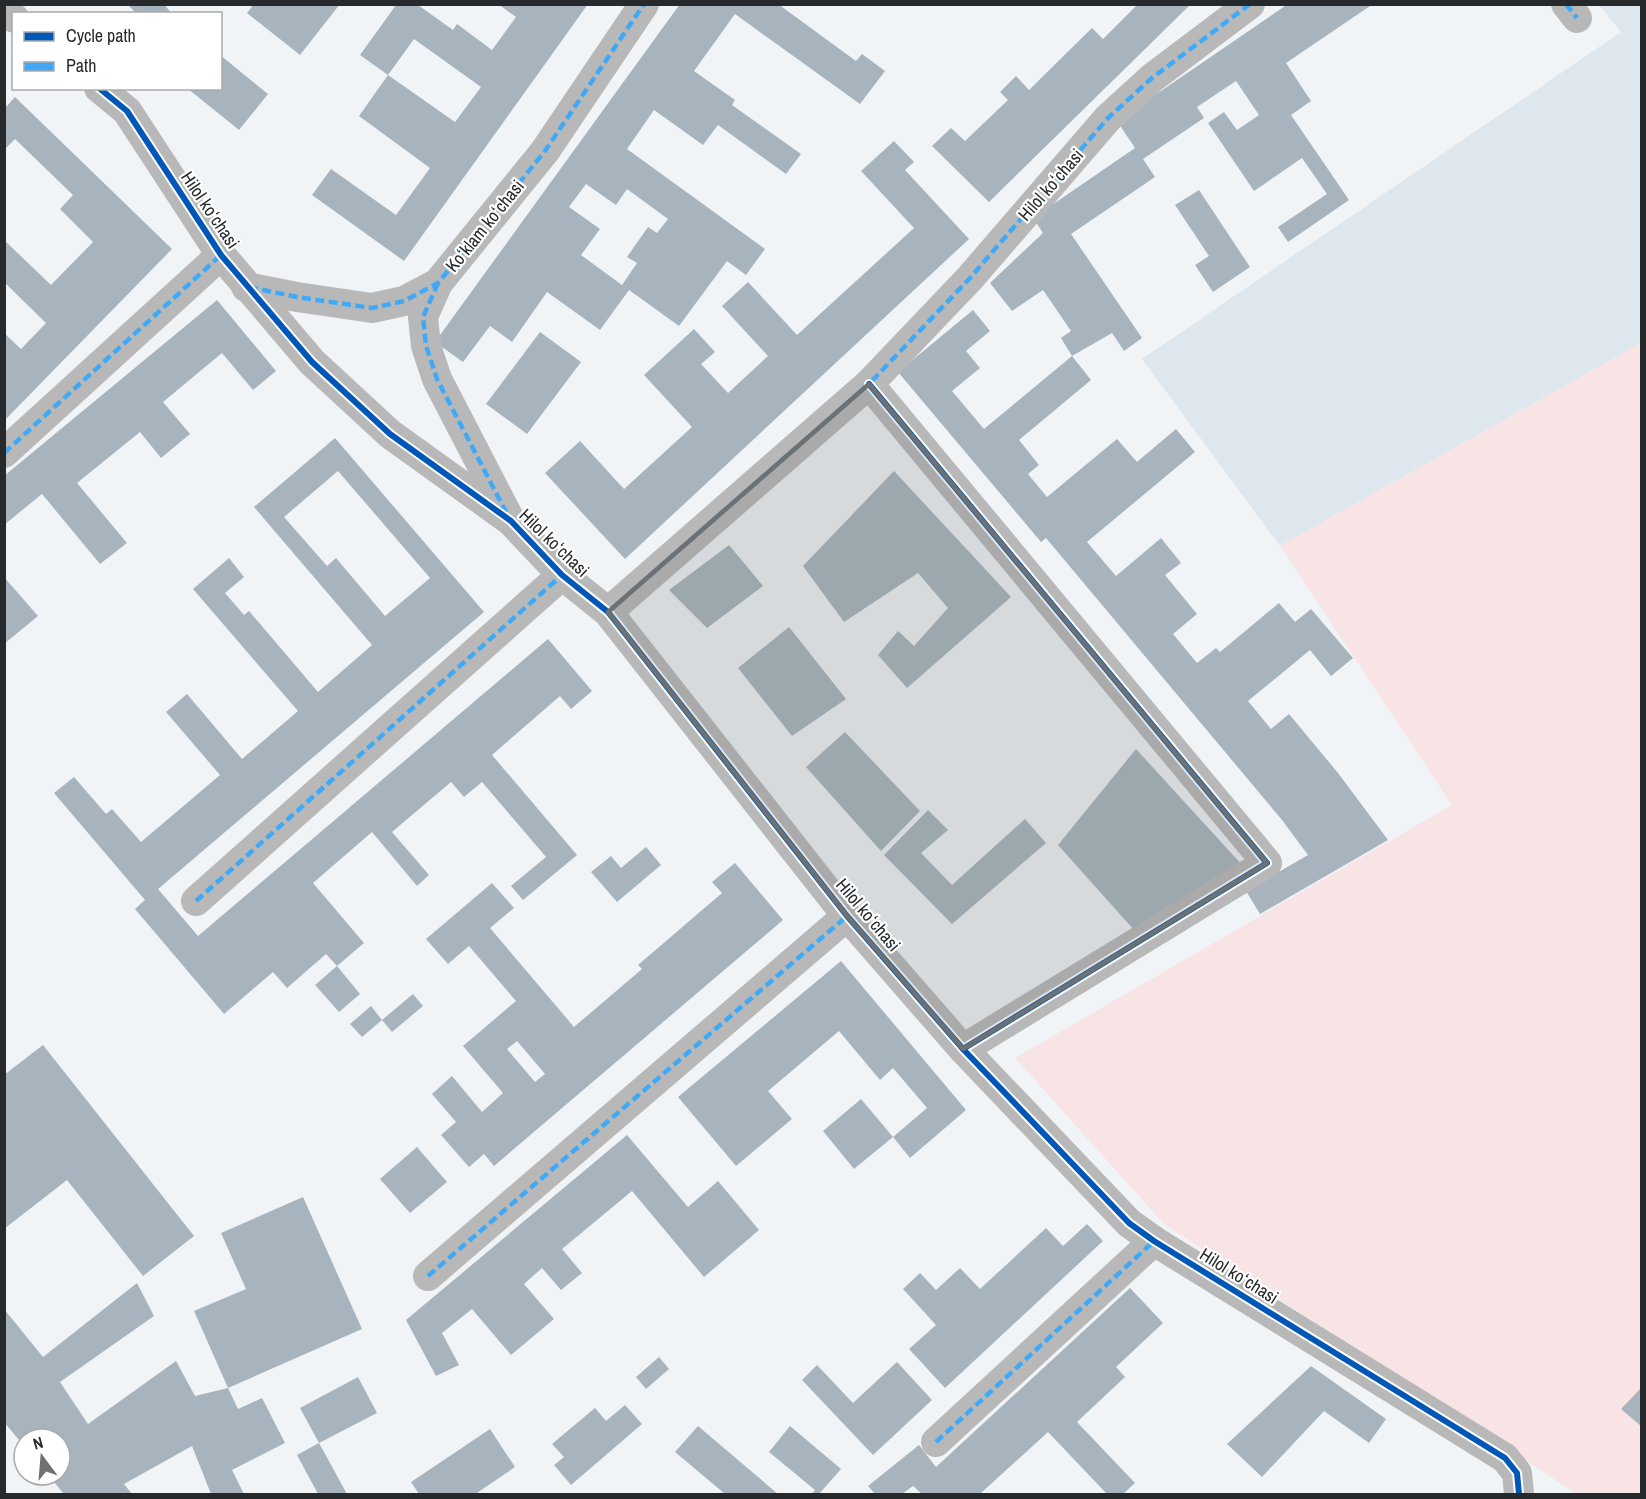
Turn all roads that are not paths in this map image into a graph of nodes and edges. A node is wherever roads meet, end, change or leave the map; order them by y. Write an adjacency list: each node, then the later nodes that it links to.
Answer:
1 (644, 4): 5 (street, Koʻklam koʻchasi)
2 (1250, 4): 7 (street, Hilol koʻchasi)
3 (101, 90): 4 (street, Hilol koʻchasi)
4 (221, 255): 6 (street, Hilol koʻchasi); 8 (street)
5 (438, 283): 6 (street, Koʻklam koʻchasi); 9 (street)
6 (246, 287): 9 (street, Hilol koʻchasi)
7 (869, 384): 11 (street, Hilol koʻchasi); 14 (street)
8 (4, 453)
9 (511, 521): 10 (street, Hilol koʻchasi)
10 (562, 575): 11 (street, Hilol koʻchasi); 12 (street)
11 (608, 612): 13 (street, Hilol koʻchasi)
12 (196, 901)
13 (847, 916): 14 (street, Hilol koʻchasi); 16 (street)
14 (963, 1049): 15 (street, Hilol koʻchasi)
15 (1154, 1241): 17 (street); 18 (street, Hilol koʻchasi)
16 (428, 1276)
17 (936, 1442)
18 (1520, 1493)

